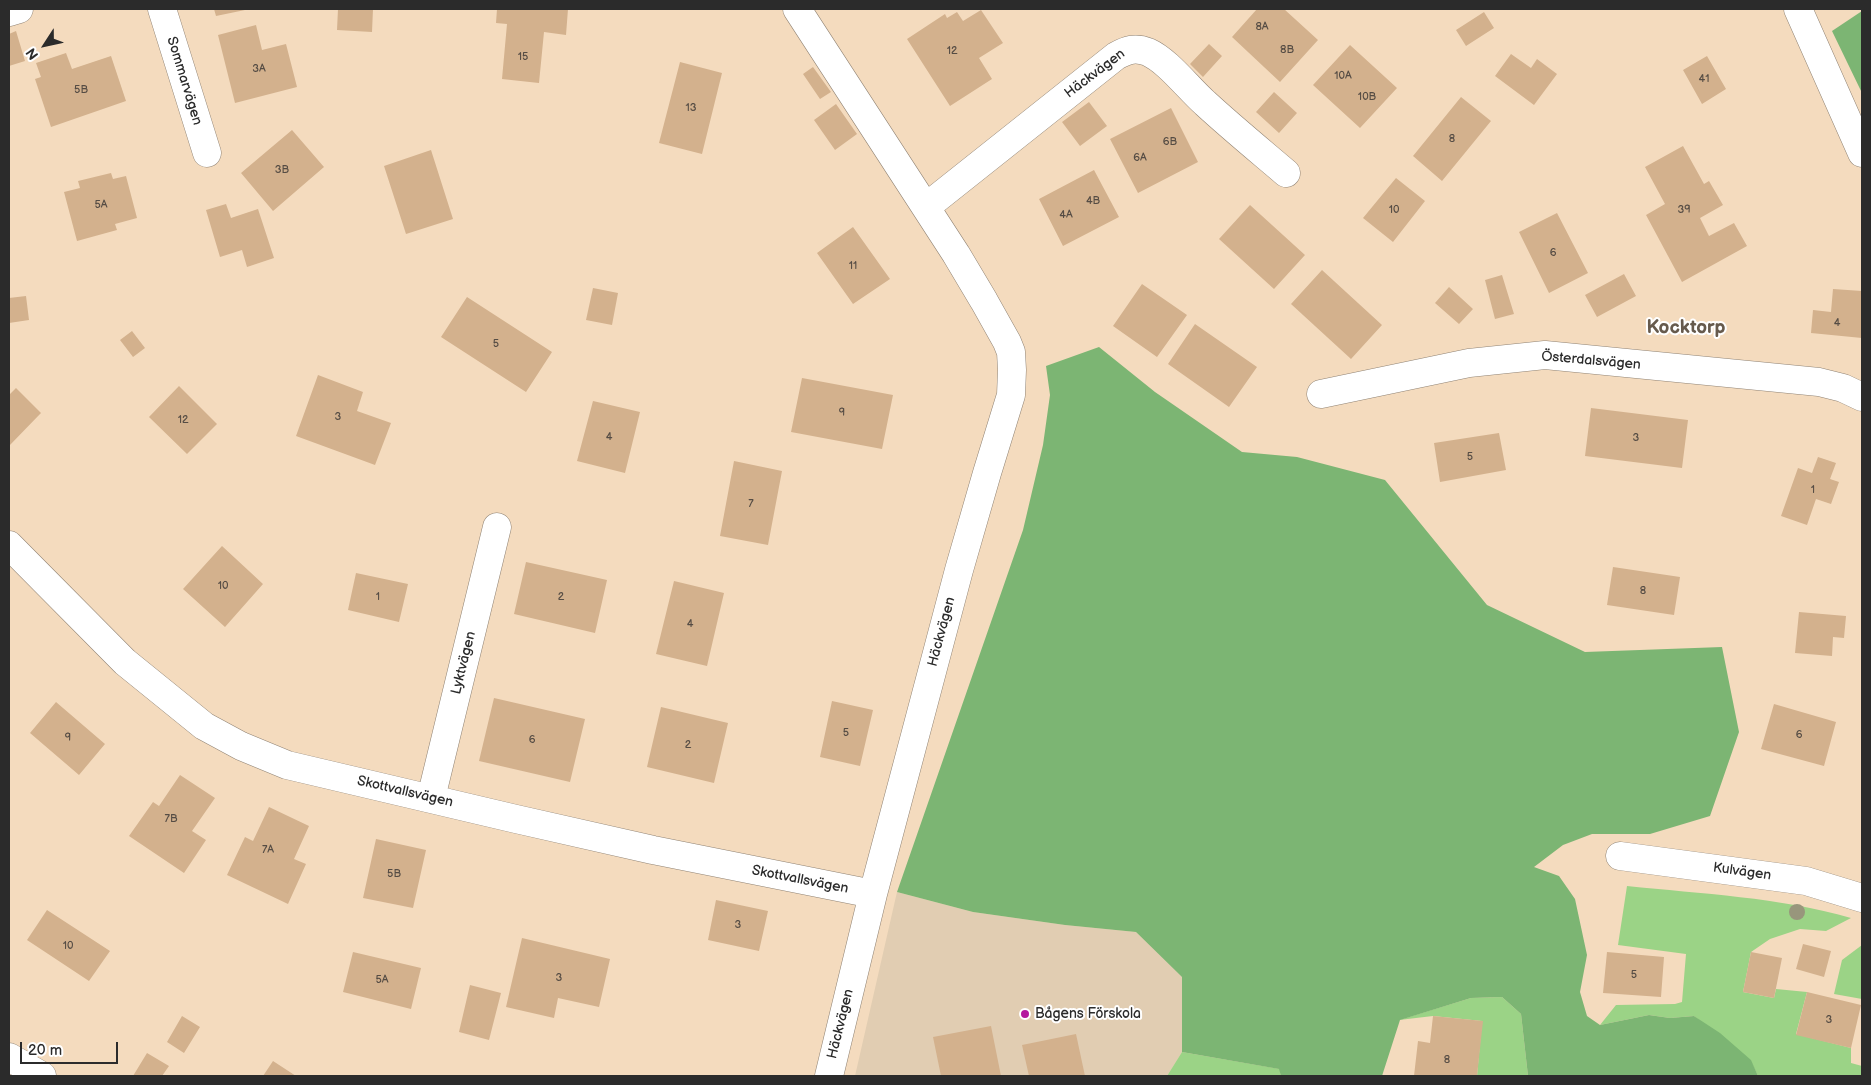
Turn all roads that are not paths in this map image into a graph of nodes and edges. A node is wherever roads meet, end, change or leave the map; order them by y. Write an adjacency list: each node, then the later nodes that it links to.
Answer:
1 (19, 9): 5 (street)
2 (162, 9): 6 (street, Sommarvägen)
3 (797, 9): 9 (street, Häckvägen)
4 (1798, 9): 7 (street)
5 (9, 12)
6 (207, 153)
7 (1862, 153)
8 (1286, 173): 9 (street, Häckvägen)
9 (926, 207): 16 (street, Häckvägen)
10 (1321, 394): 11 (street, Österdalsvägen)
11 (1862, 397)
12 (496, 527): 14 (street, Lyktvägen)
13 (9, 545): 14 (street, Skottvallsvägen)
14 (431, 798): 16 (street, Skottvallsvägen)
15 (1620, 856): 17 (street, Kulvägen)
16 (873, 894): 20 (street, Häckvägen)
17 (1862, 898)
18 (9, 1057): 19 (street)
19 (42, 1076)
20 (829, 1076)

